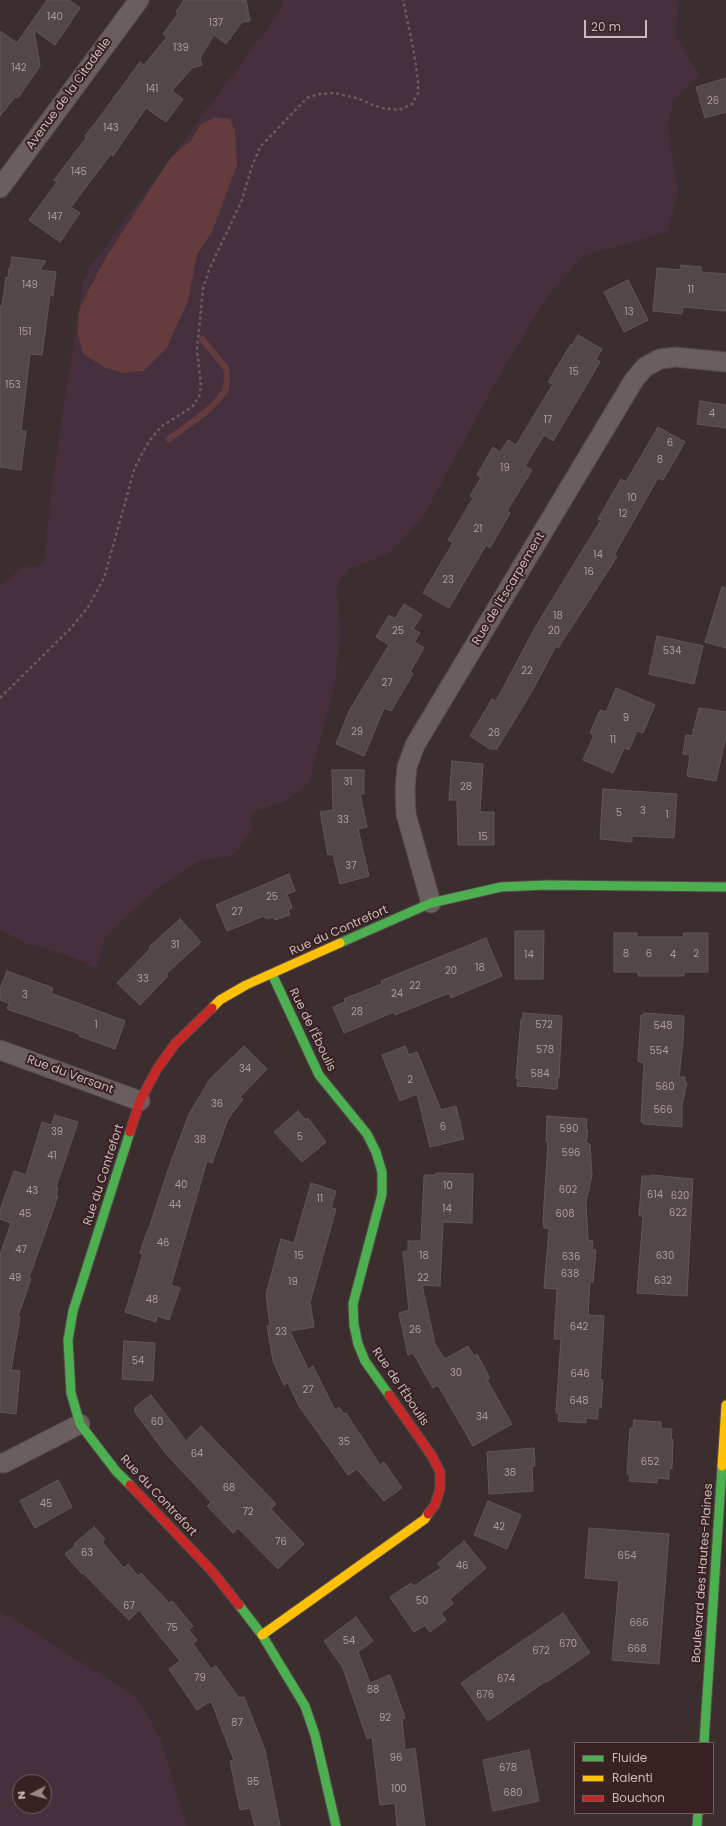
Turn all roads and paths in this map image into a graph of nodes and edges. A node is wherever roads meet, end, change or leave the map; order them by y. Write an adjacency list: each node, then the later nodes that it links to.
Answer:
1 (139, 0): 3 (street, Avenue de la Citadelle)
2 (403, 0): 5 (path)
3 (0, 188)
4 (726, 362): 7 (street, Rue de l'Escarpement)
5 (0, 698)
6 (726, 887): 7 (street, Rue du Contrefort)
7 (431, 903): 8 (street, Rue du Contrefort)
8 (272, 974): 10 (street, Rue du Contrefort); 14 (street, Rue de l'Éboulis)
9 (0, 1050): 10 (street, Rue du Versant)
10 (140, 1101): 12 (street, Rue du Contrefort)
11 (726, 1405): 15 (street, Boulevard des Hautes-Plaines)
12 (80, 1424): 13 (street); 14 (street, Rue du Contrefort)
13 (0, 1463)
14 (262, 1635): 17 (street, Rue du Contrefort)
15 (704, 1742)
16 (698, 1814): 18 (street)
17 (336, 1826)
18 (697, 1826)

